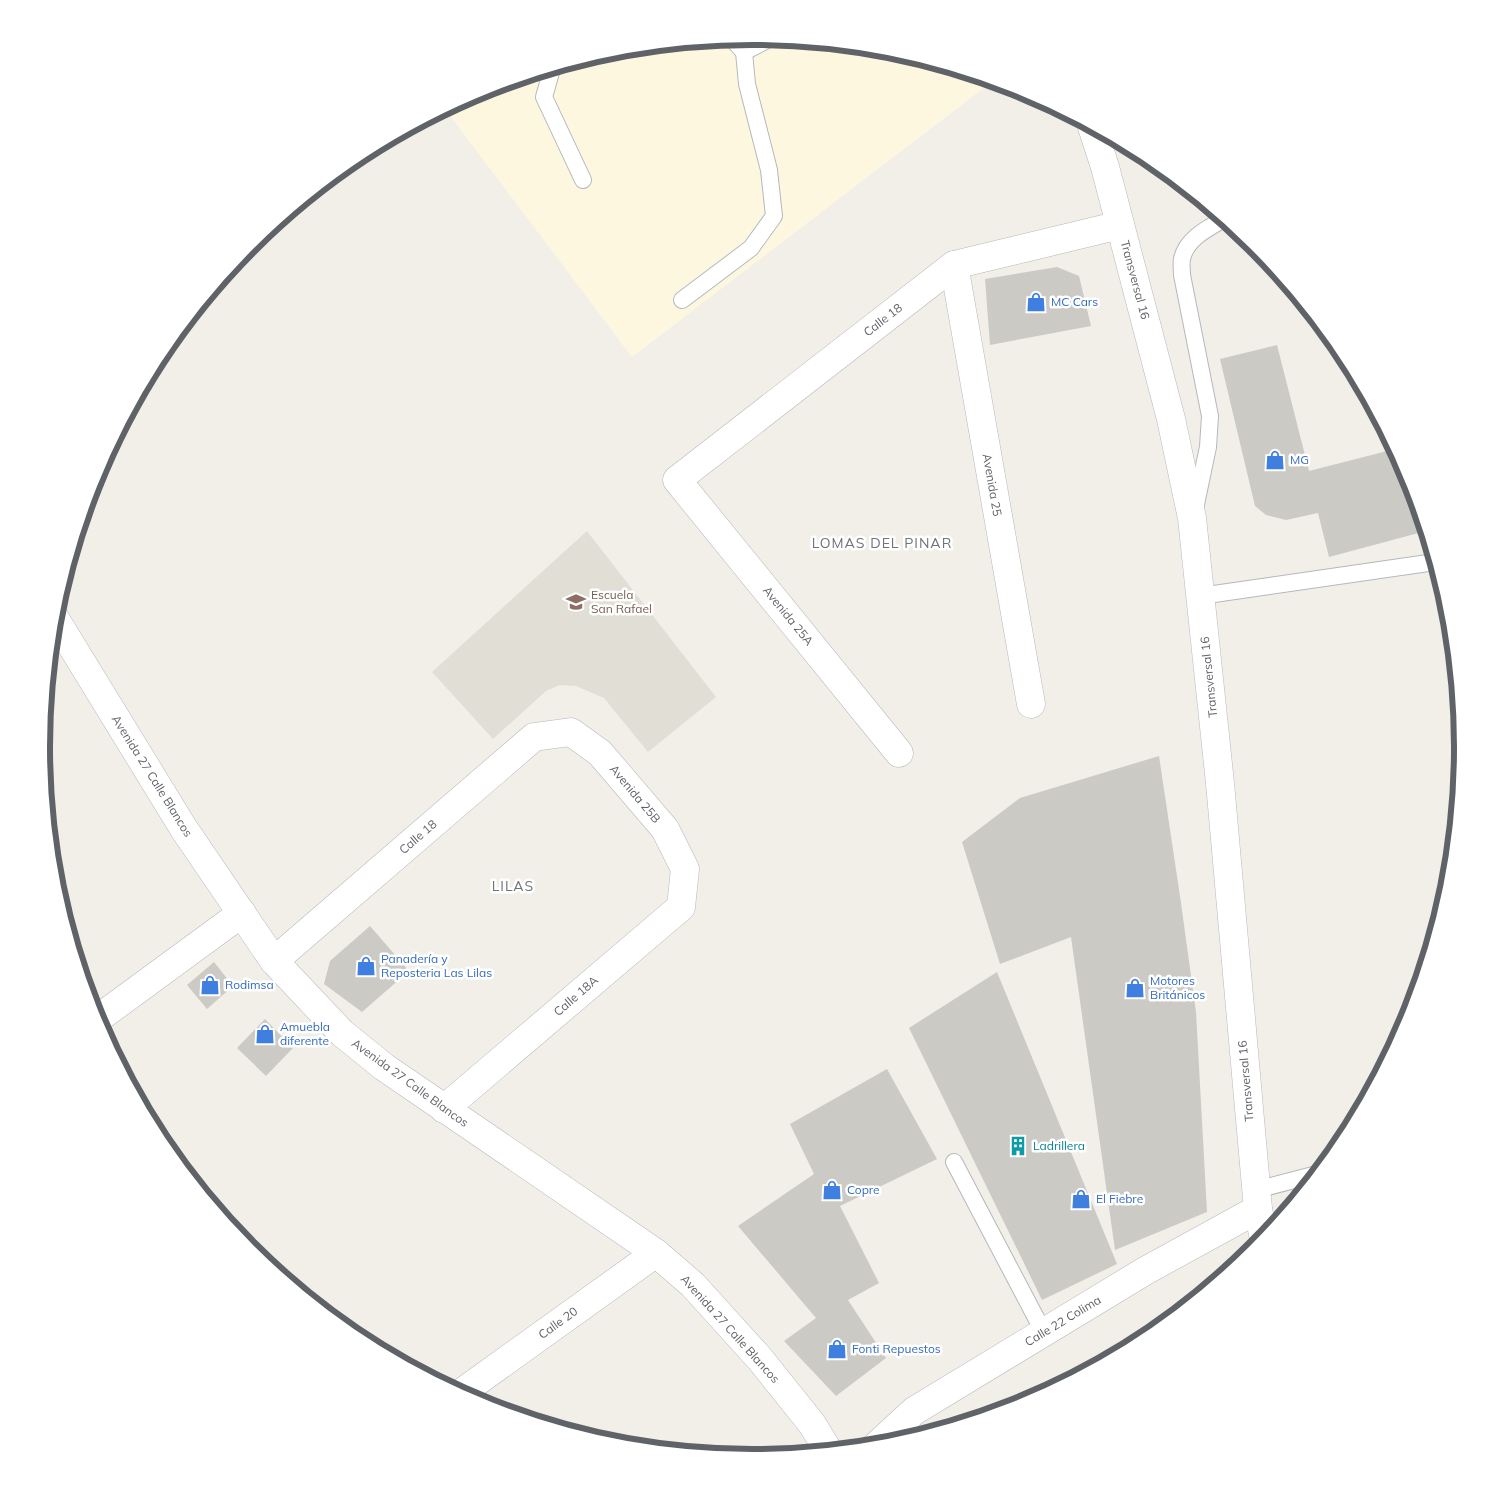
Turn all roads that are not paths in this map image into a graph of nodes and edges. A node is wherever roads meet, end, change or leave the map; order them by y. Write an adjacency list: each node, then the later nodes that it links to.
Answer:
1 (757, 45): 3 (lane)
2 (738, 46): 3 (lane)
3 (744, 52): 10 (lane)
4 (550, 75): 6 (lane)
5 (1094, 134): 8 (main road, Transversal 16)
6 (583, 180)
7 (1218, 222): 12 (lane)
8 (1120, 225): 9 (main road, Calle 18); 12 (main road, Transversal 16)
9 (954, 265): 11 (main road, Calle 18); 16 (main road, Avenida 25)
10 (682, 300)
11 (677, 480): 18 (main road, Avenida 25A)
12 (1192, 518): 14 (main road, Transversal 16)
13 (1429, 563): 14 (lane)
14 (1200, 596): 26 (main road, Transversal 16)
15 (60, 627): 20 (main road, Avenida 27 Calle Blancos)
16 (1031, 704)
17 (570, 732): 19 (main road, Avenida 25B); 21 (main road, Calle 18)
18 (899, 753)
19 (685, 869): 23 (main road, Calle 18A)
20 (242, 913): 21 (main road, Avenida 27 Calle Blancos); 22 (main road)
21 (274, 961): 23 (main road, Avenida 27 Calle Blancos)
22 (103, 1015)
23 (444, 1109): 28 (main road, Avenida 27 Calle Blancos)
24 (954, 1162): 29 (lane)
25 (1305, 1179): 26 (lane)
26 (1257, 1200): 27 (main road, Transversal 16); 29 (main road, Calle 22 Colima)
27 (1262, 1228)
28 (656, 1253): 30 (main road, Calle 20); 32 (main road, Avenida 27 Calle Blancos)
29 (1044, 1332): 31 (main road, Calle 22 Colima)
30 (467, 1388)
31 (886, 1436)
32 (825, 1445)

